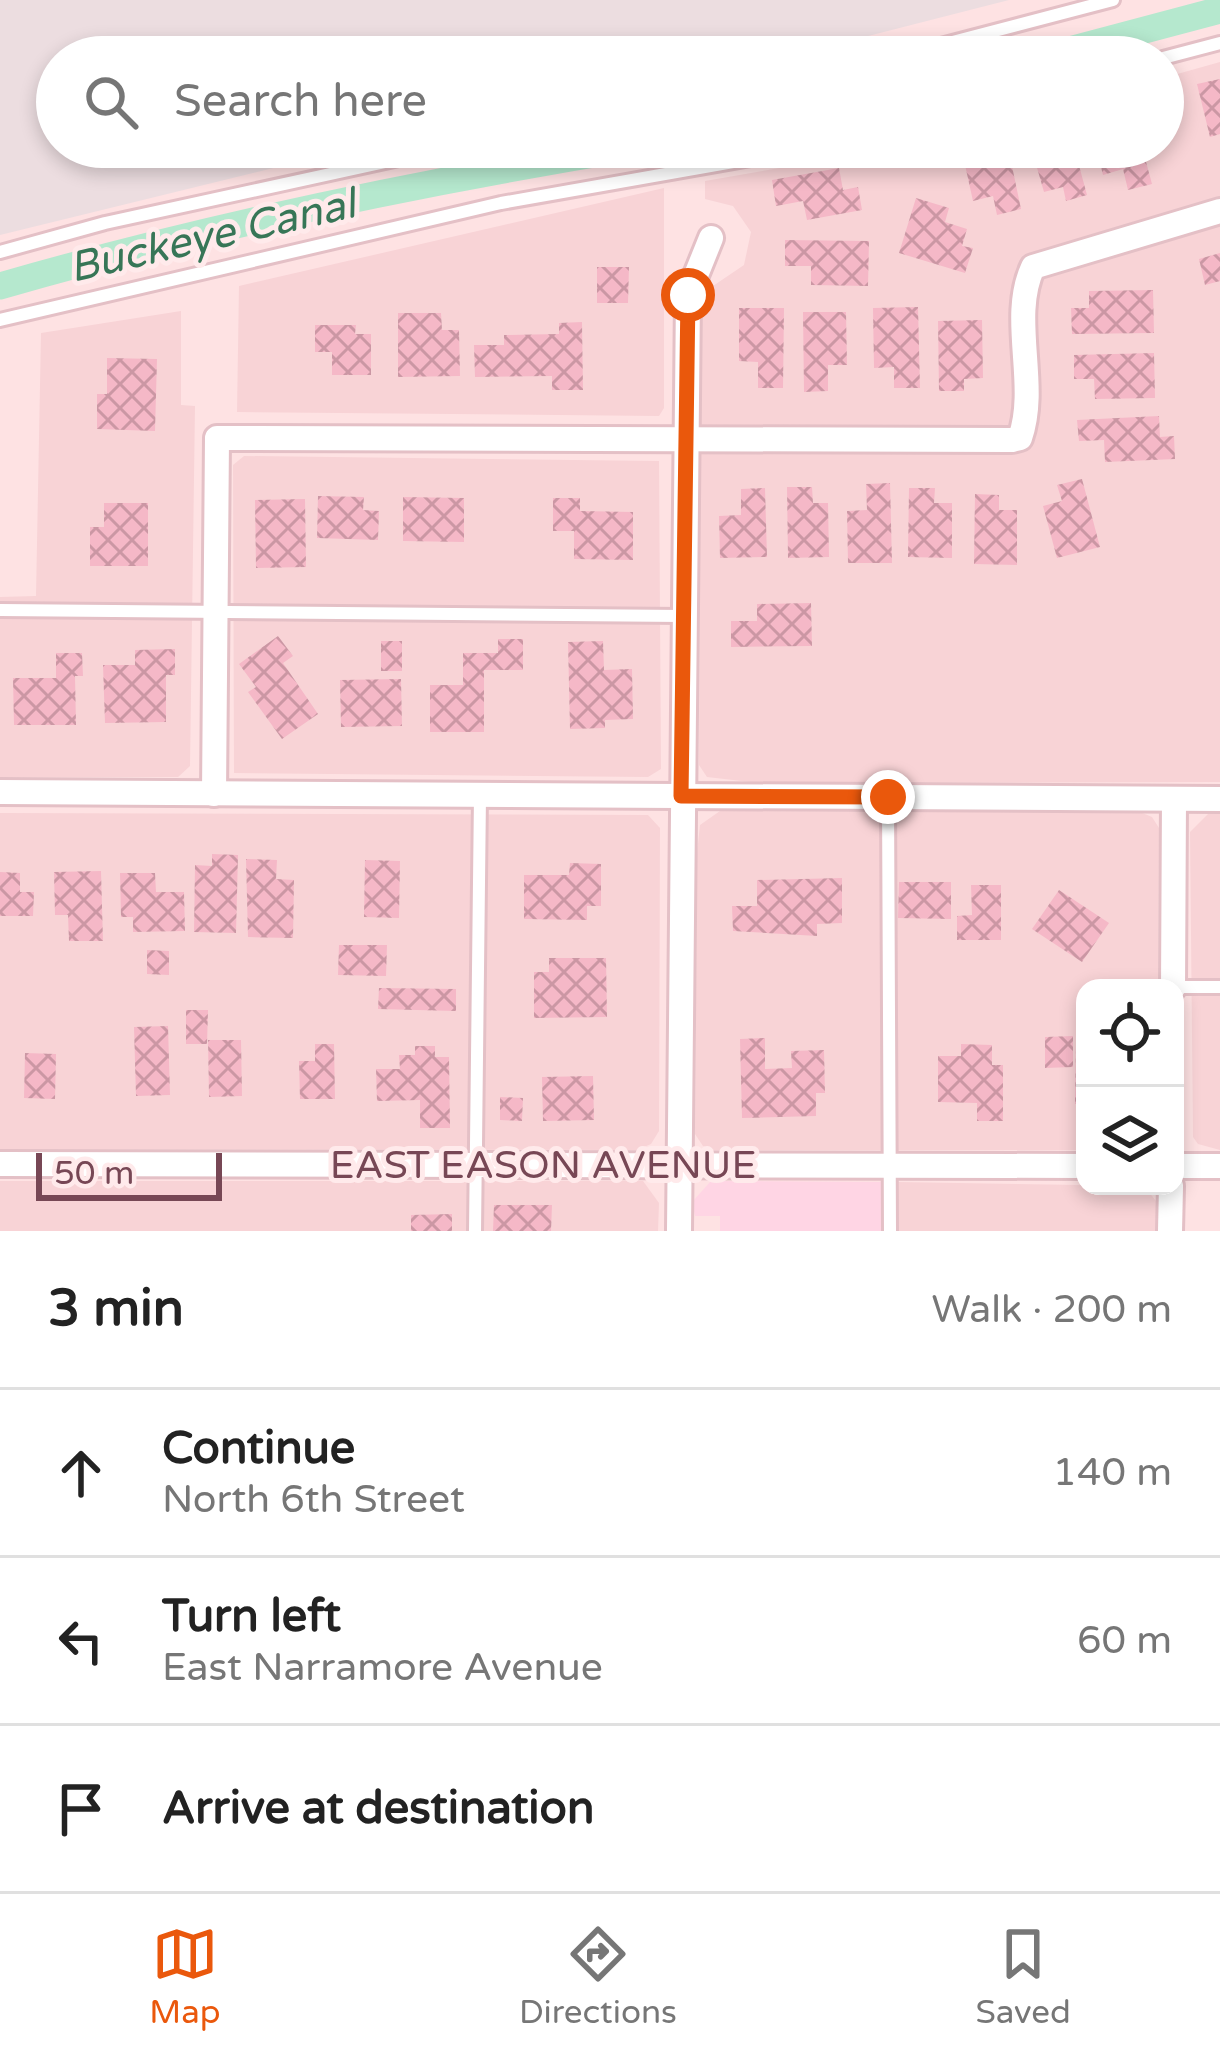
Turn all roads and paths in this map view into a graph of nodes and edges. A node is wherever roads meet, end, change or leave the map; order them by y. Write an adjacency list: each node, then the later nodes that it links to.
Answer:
1 (1113, 0): 2 (lane)
2 (975, 36)
3 (1220, 44): 4 (lane)
4 (1184, 53)
5 (357, 168): 9 (lane)
6 (700, 168): 10 (lane)
7 (1220, 212): 11 (street)
8 (711, 238): 11 (street)
9 (0, 252)
10 (0, 320)
11 (685, 439): 13 (street); 14 (street)
12 (0, 610): 13 (lane)
13 (214, 611): 14 (lane); 16 (street)
14 (683, 616): 18 (street)
15 (0, 792): 16 (street)
16 (214, 794): 17 (street)
17 (480, 795): 18 (street); 26 (lane)
18 (681, 796): 19 (street); 27 (street)
19 (888, 797): 20 (street); 31 (lane)
20 (1174, 799): 21 (street); 22 (street)
21 (1220, 799)
22 (1173, 979)
23 (1184, 987): 24 (lane)
24 (1220, 987)
25 (0, 1164): 26 (street, EAST EASON AVENUE)
26 (476, 1165): 27 (street, EAST EASON AVENUE); 33 (lane)
27 (679, 1165): 31 (street, EAST EASON AVENUE); 34 (street)
28 (1076, 1166): 31 (street, EAST EASON AVENUE)
29 (1184, 1166): 30 (street)
30 (1220, 1166)
31 (892, 1167): 35 (lane)
32 (1171, 1195): 36 (street)
33 (475, 1231)
34 (679, 1231)
35 (890, 1231)
36 (1170, 1231)

